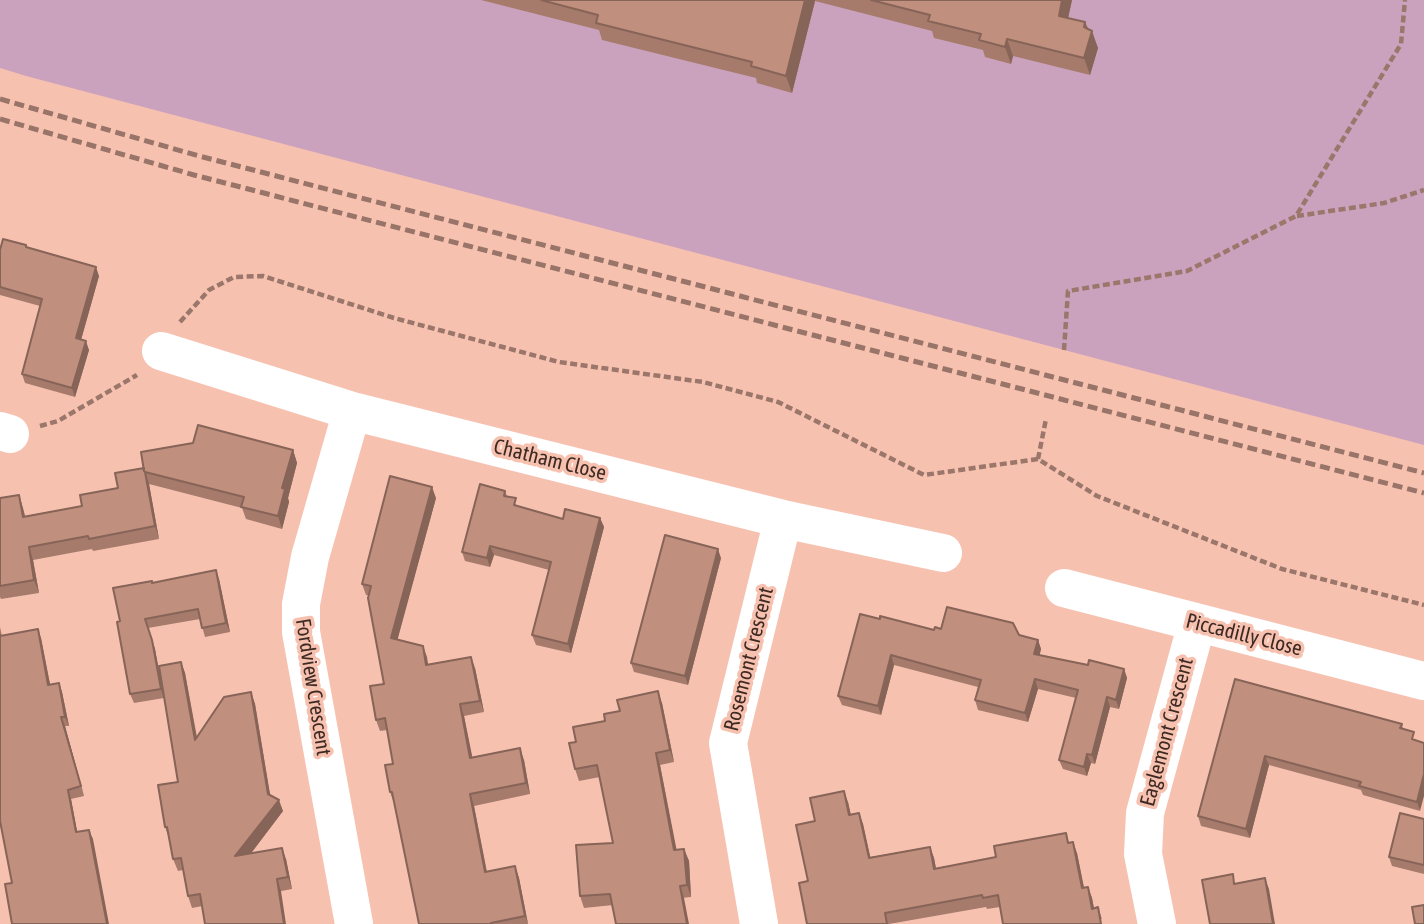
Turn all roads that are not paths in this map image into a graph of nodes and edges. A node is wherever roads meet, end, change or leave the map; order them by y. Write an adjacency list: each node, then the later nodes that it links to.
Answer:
1 (161, 351): 2 (street, Chatham Close)
2 (352, 411): 3 (street, Chatham Close); 8 (street, Fordview Crescent)
3 (783, 519): 4 (street, Chatham Close); 9 (street, Rosemont Crescent)
4 (943, 553)
5 (1064, 588): 6 (street, Piccadilly Close)
6 (1197, 623): 7 (street, Piccadilly Close); 10 (street, Eaglemont Crescent)
7 (1424, 681)
8 (354, 924)
9 (759, 924)
10 (1157, 924)

